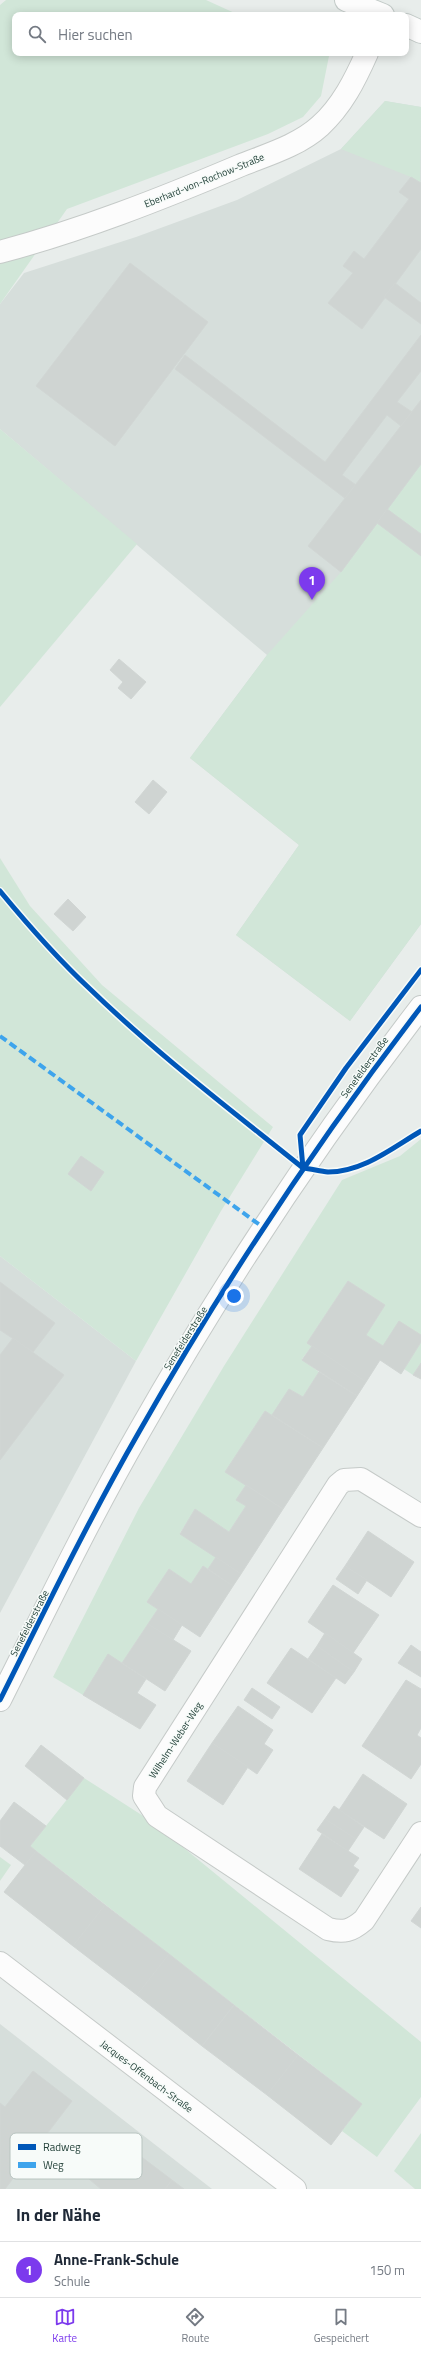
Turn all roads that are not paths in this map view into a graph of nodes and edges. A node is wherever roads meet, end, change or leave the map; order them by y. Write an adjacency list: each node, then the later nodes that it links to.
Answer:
1 (346, 0): 2 (street)
2 (375, 12)
3 (409, 26): 4 (street)
4 (421, 32)
5 (366, 56): 6 (street, Eberhard-von-Rochow-Straße)
6 (0, 252)
7 (421, 1007): 9 (street, Senefelderstraße)
8 (421, 1516): 10 (street, Wilhelm-Weber-Weg)
9 (0, 1700)
10 (421, 1833)
11 (0, 1963): 12 (street, Jacques-Offenbach-Straße)
12 (295, 2189)

